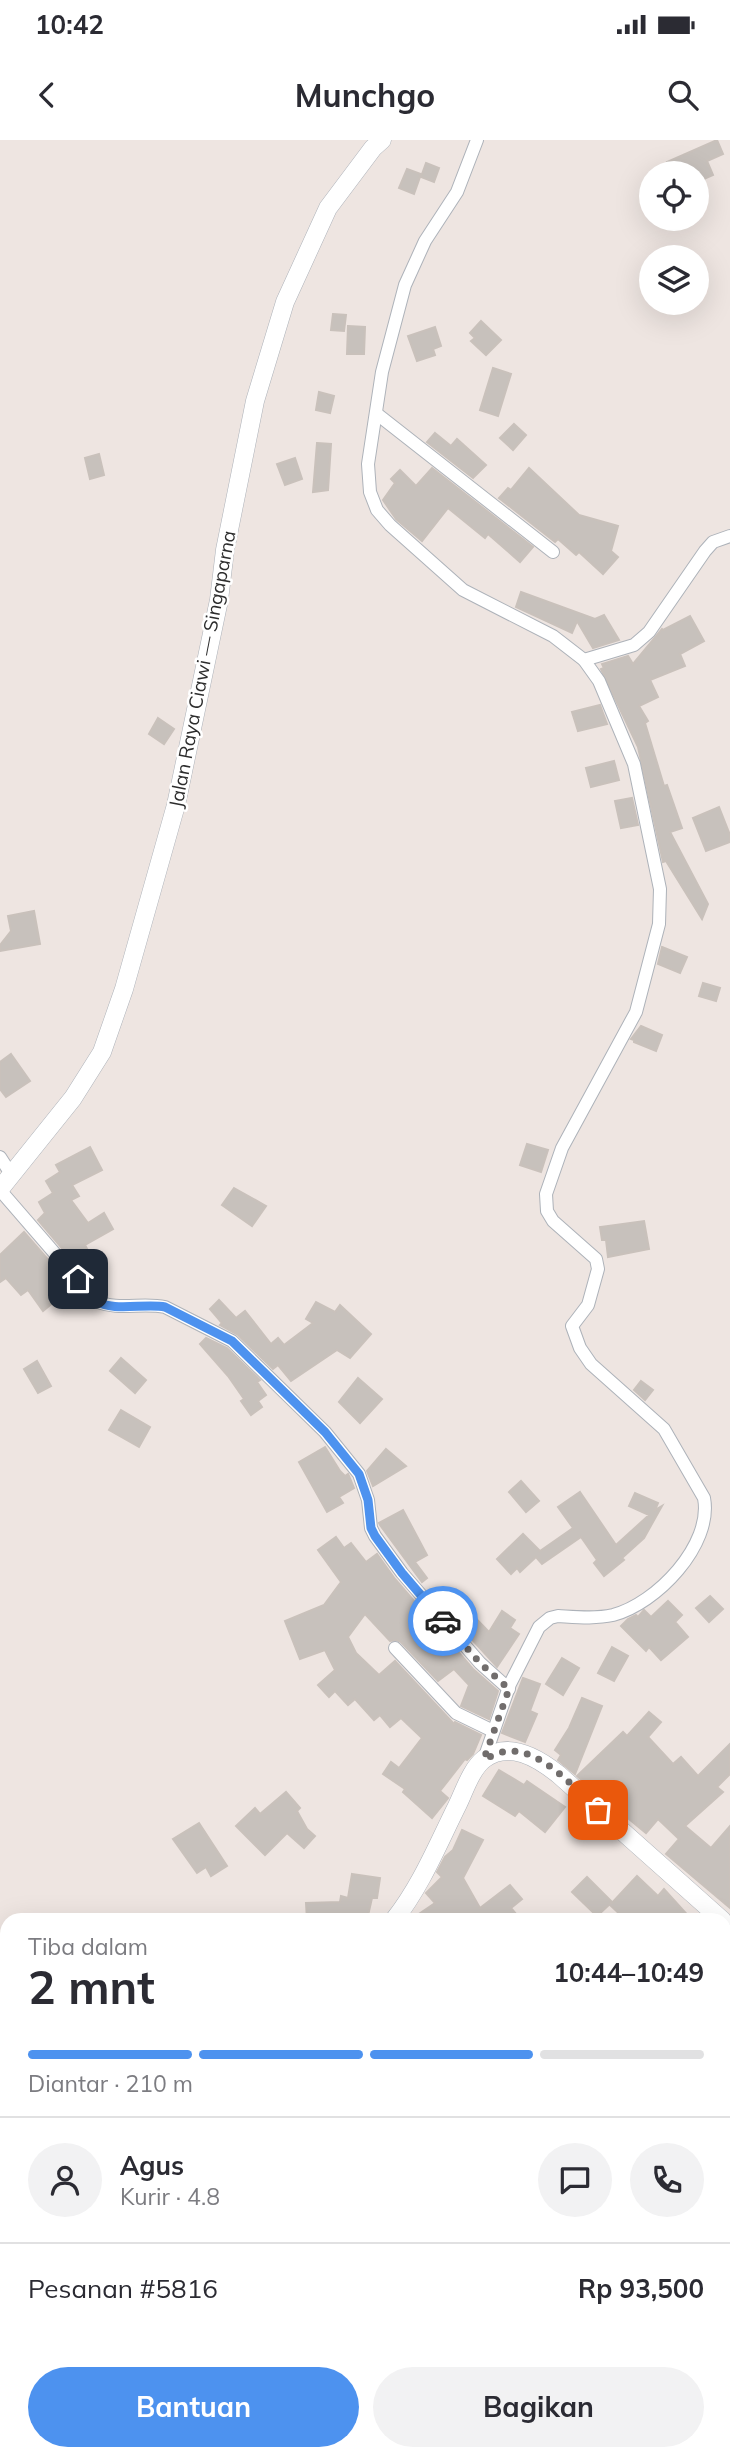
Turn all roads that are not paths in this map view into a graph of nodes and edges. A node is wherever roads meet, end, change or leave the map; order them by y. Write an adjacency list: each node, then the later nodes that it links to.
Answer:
1 (382, 140): 8 (main road, Jalan Raya Ciawi — Singaparna)
2 (477, 140): 3 (street)
3 (377, 414): 5 (street); 6 (street)
4 (730, 536): 6 (street)
5 (553, 552)
6 (584, 660): 11 (street)
7 (0, 1157): 8 (street)
8 (11, 1174): 9 (main road, Jalan Raya Ciawi — Singaparna)
9 (0, 1189): 11 (street)
10 (395, 1648): 12 (street)
11 (509, 1689): 12 (street)
12 (493, 1731): 13 (street)
13 (484, 1759): 14 (main road); 15 (main road)
14 (399, 1913)
15 (714, 1913)

